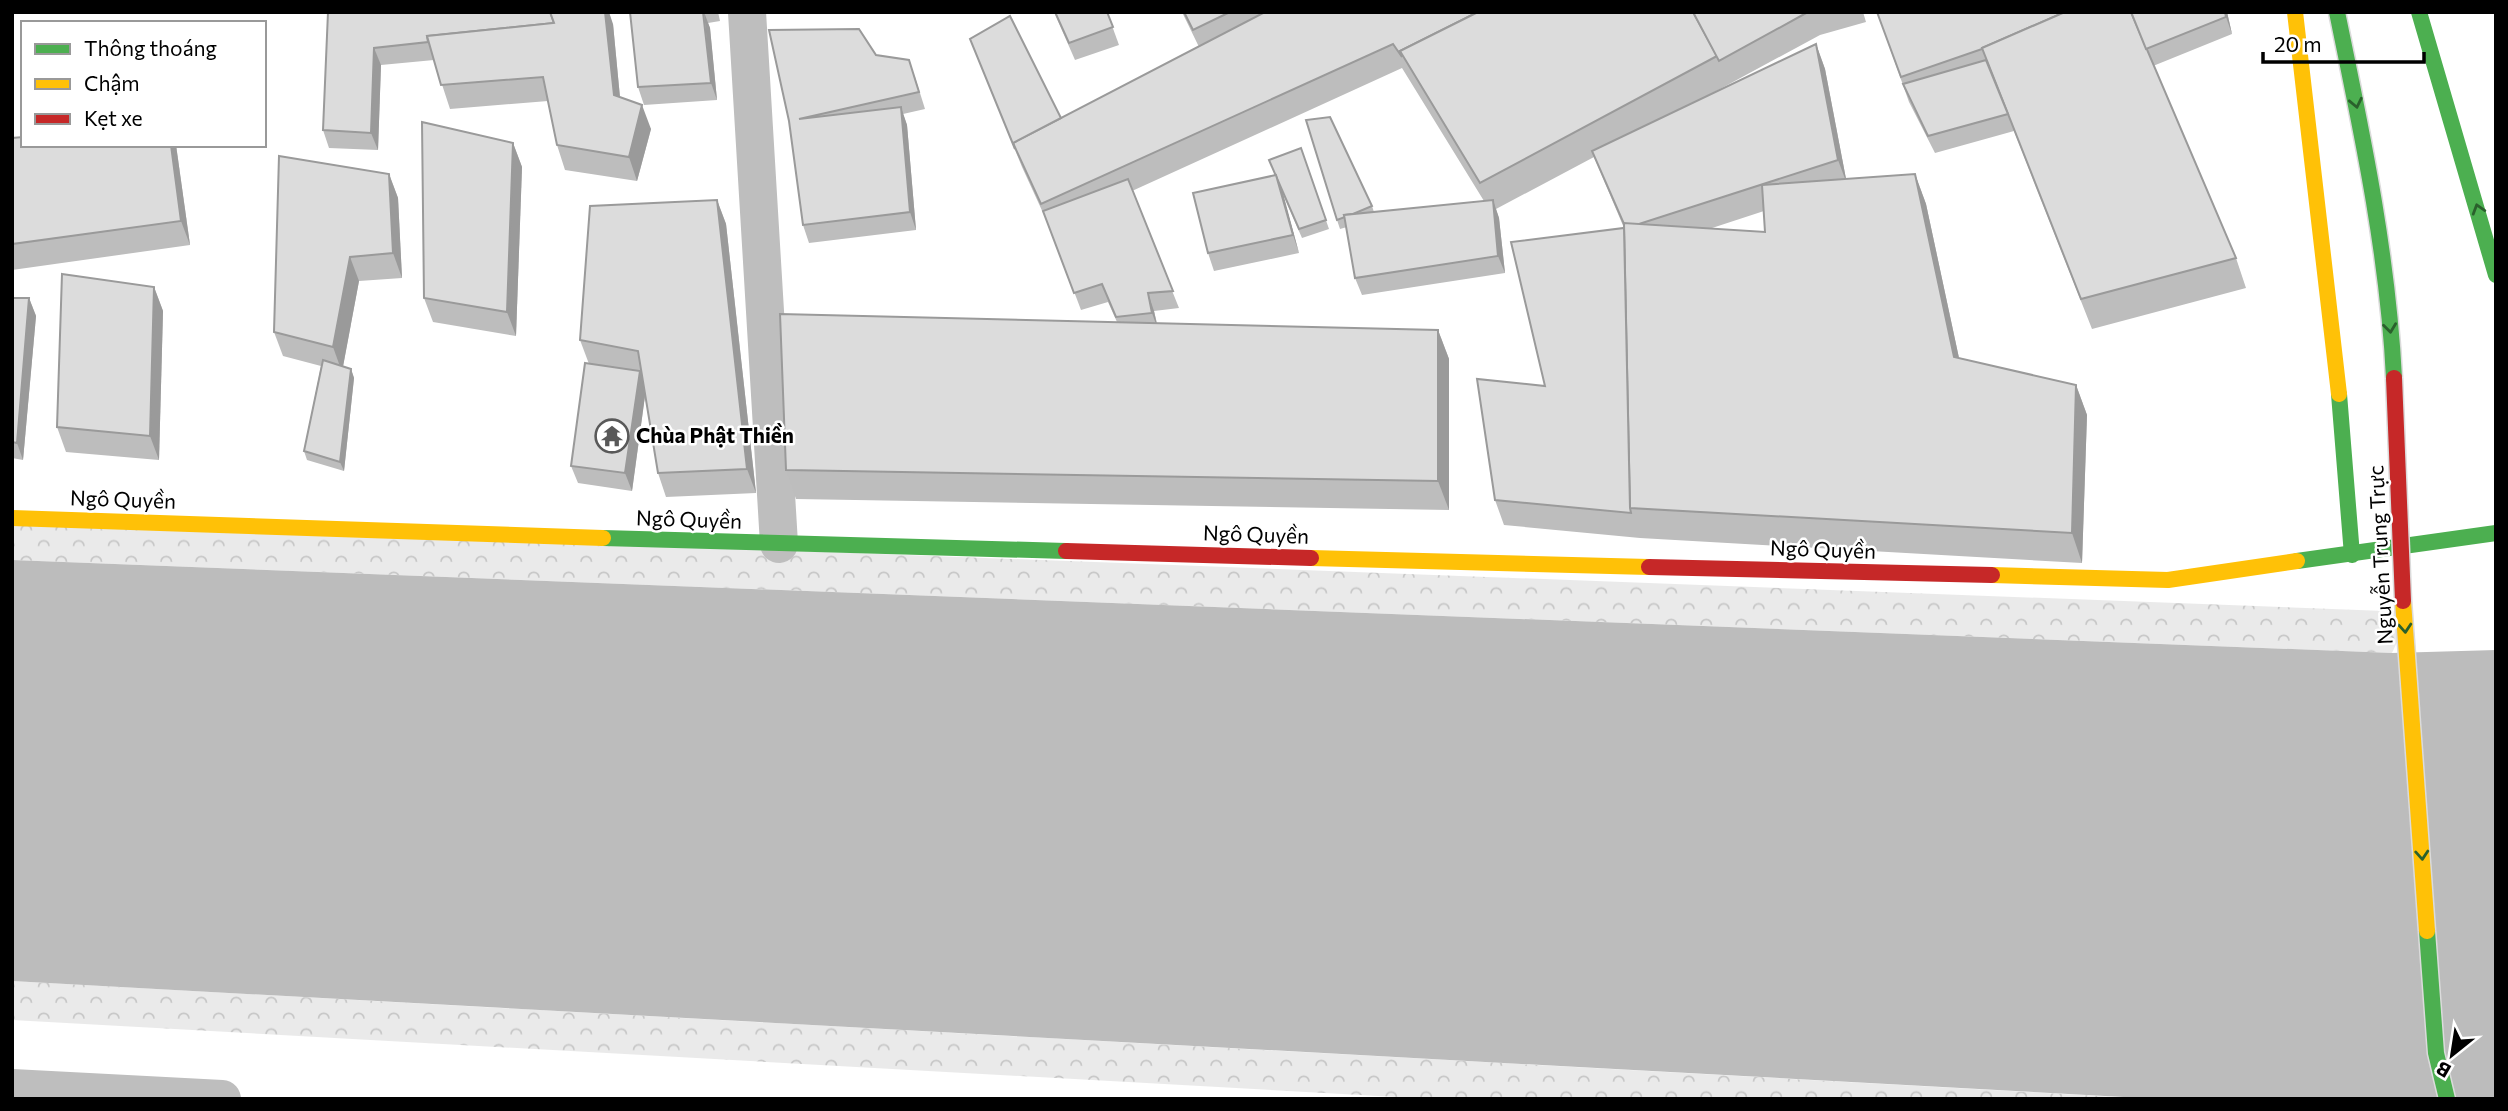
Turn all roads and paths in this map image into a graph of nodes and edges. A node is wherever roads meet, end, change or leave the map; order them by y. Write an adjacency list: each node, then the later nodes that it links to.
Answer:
1 (747, 12): 8 (street)
2 (2295, 12): 9 (main road)
3 (2337, 12): 12 (main road, Nguyễn Trung Trực, one-way to 12, bridge)
4 (2419, 12): 5 (main road, one-way to 4)
5 (2496, 275)
6 (12, 518): 8 (main road, Ngô Quyền)
7 (2496, 533): 9 (main road, Ngô Quyền)
8 (779, 544): 9 (main road, Ngô Quyền)
9 (2351, 555)
10 (12, 1088): 11 (street)
11 (222, 1099)
12 (2447, 1099)

